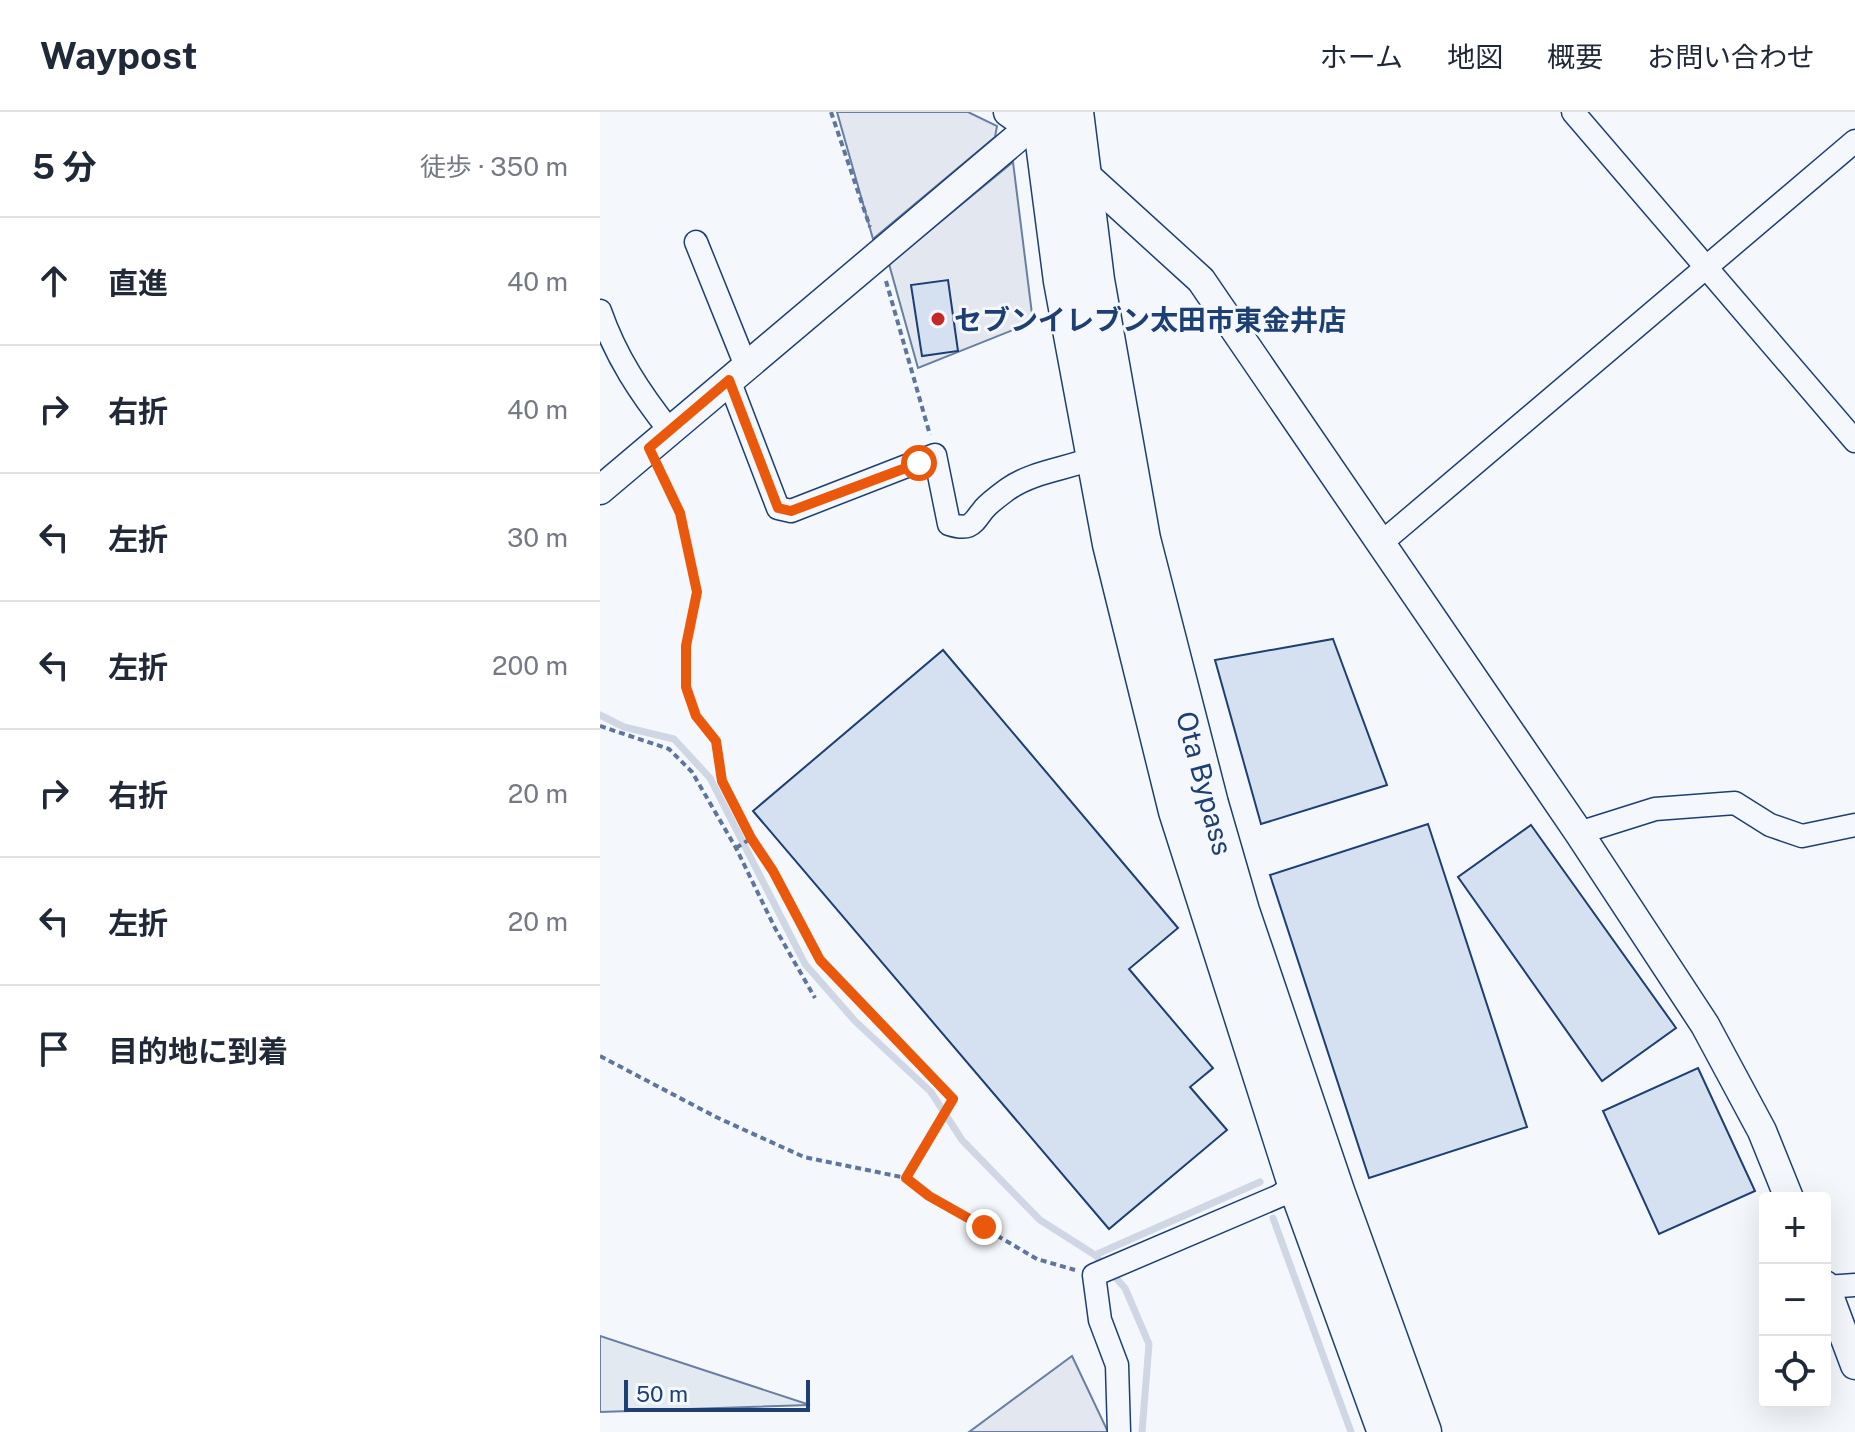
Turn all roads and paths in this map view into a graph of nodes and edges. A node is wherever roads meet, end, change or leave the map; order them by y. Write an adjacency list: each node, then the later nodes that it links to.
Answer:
1 (1573, 112): 6 (street)
2 (1042, 119): 4 (highway, Ota Bypass); 8 (street); 11 (highway, Ota Bypass)
3 (1855, 141): 6 (street)
4 (1083, 173): 13 (street); 31 (highway, Ota Bypass)
5 (696, 242): 8 (street)
6 (1707, 268): 10 (street); 13 (street)
7 (600, 311): 9 (street)
8 (738, 373): 9 (street); 11 (street)
9 (659, 440): 12 (street); 17 (path)
10 (1855, 441)
11 (1096, 457): 22 (highway, Ota Bypass)
12 (600, 490)
13 (1380, 544): 16 (street)
14 (600, 726): 18 (path)
15 (1855, 825): 16 (street)
16 (1579, 833): 23 (street)
17 (751, 838): 18 (path); 21 (path)
18 (736, 848): 19 (path)
19 (815, 998)
20 (600, 1056): 21 (path)
21 (906, 1178): 24 (path)
22 (1297, 1184): 24 (street); 30 (highway, Ota Bypass)
23 (1787, 1192)
24 (1103, 1271): 29 (street)
25 (1855, 1285): 26 (street)
26 (1831, 1286)
27 (1831, 1302): 28 (street)
28 (1855, 1365)
29 (1119, 1432)
30 (1387, 1432)
31 (1422, 1432)

